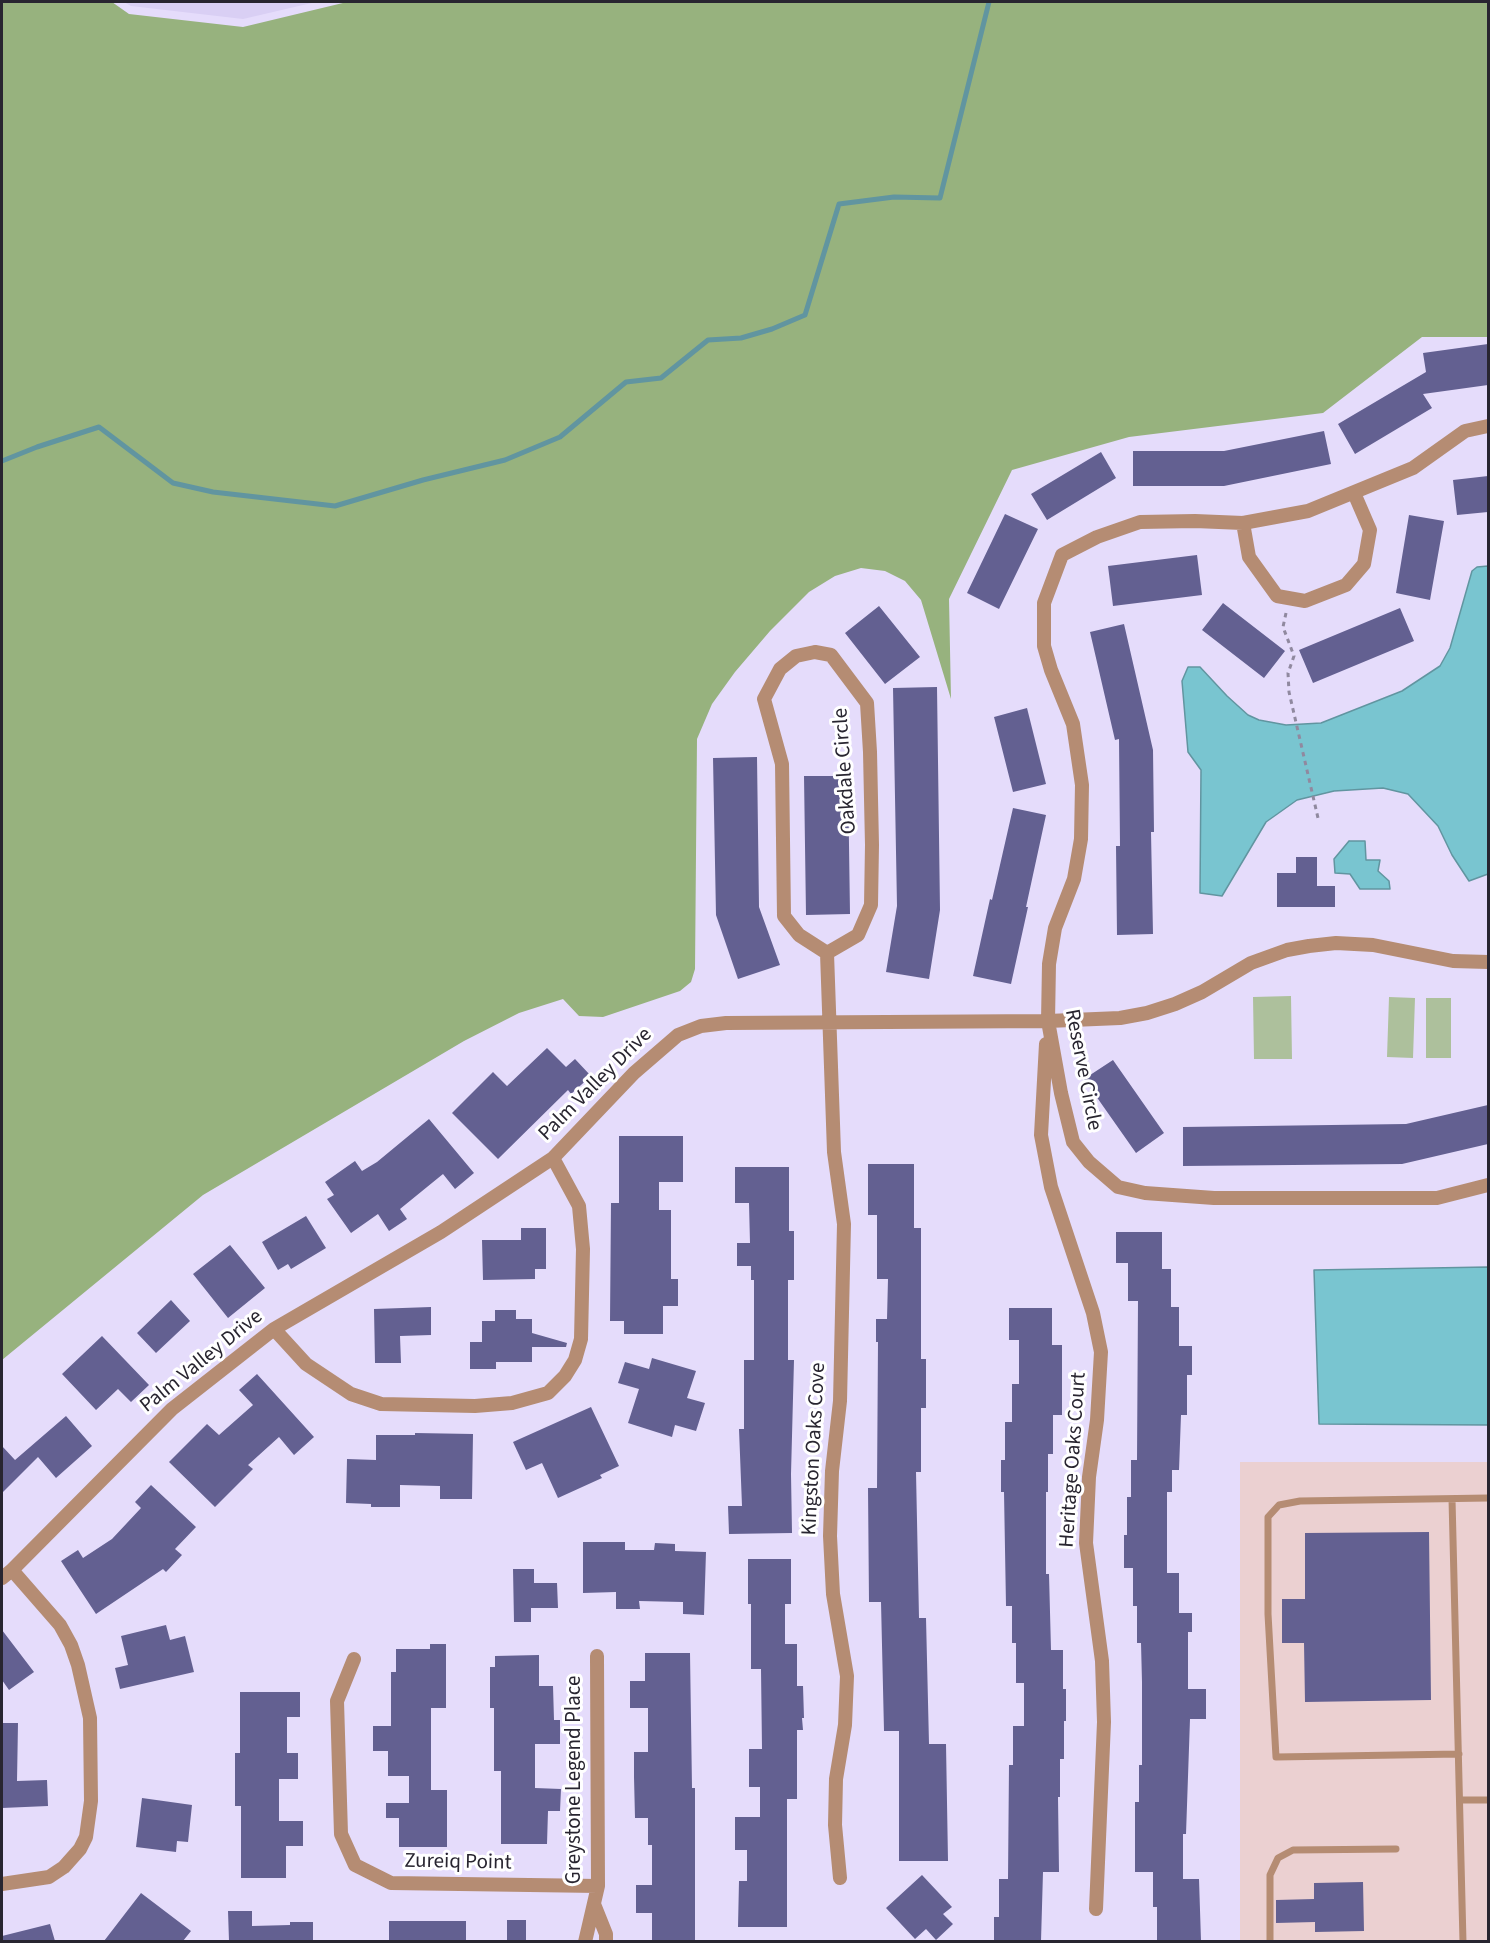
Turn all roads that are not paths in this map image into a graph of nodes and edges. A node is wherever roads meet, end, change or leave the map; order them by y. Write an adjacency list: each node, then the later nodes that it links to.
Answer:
1 (1488, 426): 2 (street, Reserve Circle)
2 (1353, 493): 3 (street, Reserve Circle); 3 (street)
3 (1243, 523): 6 (street, Reserve Circle)
4 (827, 952): 4 (street, Oakdale Circle); 7 (street)
5 (1488, 962): 6 (street, Palm Valley Drive)
6 (1048, 1021): 7 (street, Palm Valley Drive); 9 (street, Reserve Circle); 24 (street, Heritage Oaks Court)
7 (831, 1022): 8 (street, Palm Valley Drive); 20 (street, Kingston Oaks Cove)
8 (553, 1158): 10 (street, Palm Valley Drive); 10 (street)
9 (1488, 1185)
10 (274, 1329): 13 (street, Palm Valley Drive)
11 (1488, 1498): 12 (lane)
12 (1452, 1499): 16 (lane); 16 (lane)
13 (7, 1574): 21 (street)
14 (597, 1656): 22 (street, Greystone Legend Place)
15 (354, 1659): 22 (street, Zureiq Point)
16 (1459, 1754): 17 (lane)
17 (1460, 1800): 18 (lane); 28 (lane)
18 (1488, 1800)
19 (1396, 1849): 27 (lane)
20 (840, 1878)
21 (2, 1884)
22 (598, 1886): 23 (street, Greystone Legend Place)
23 (594, 1904): 25 (street, Greystone Legend Place); 26 (street, Greystone Legend Place)
24 (1096, 1909)
25 (585, 1941)
26 (606, 1941)
27 (1270, 1941)
28 (1463, 1941)

